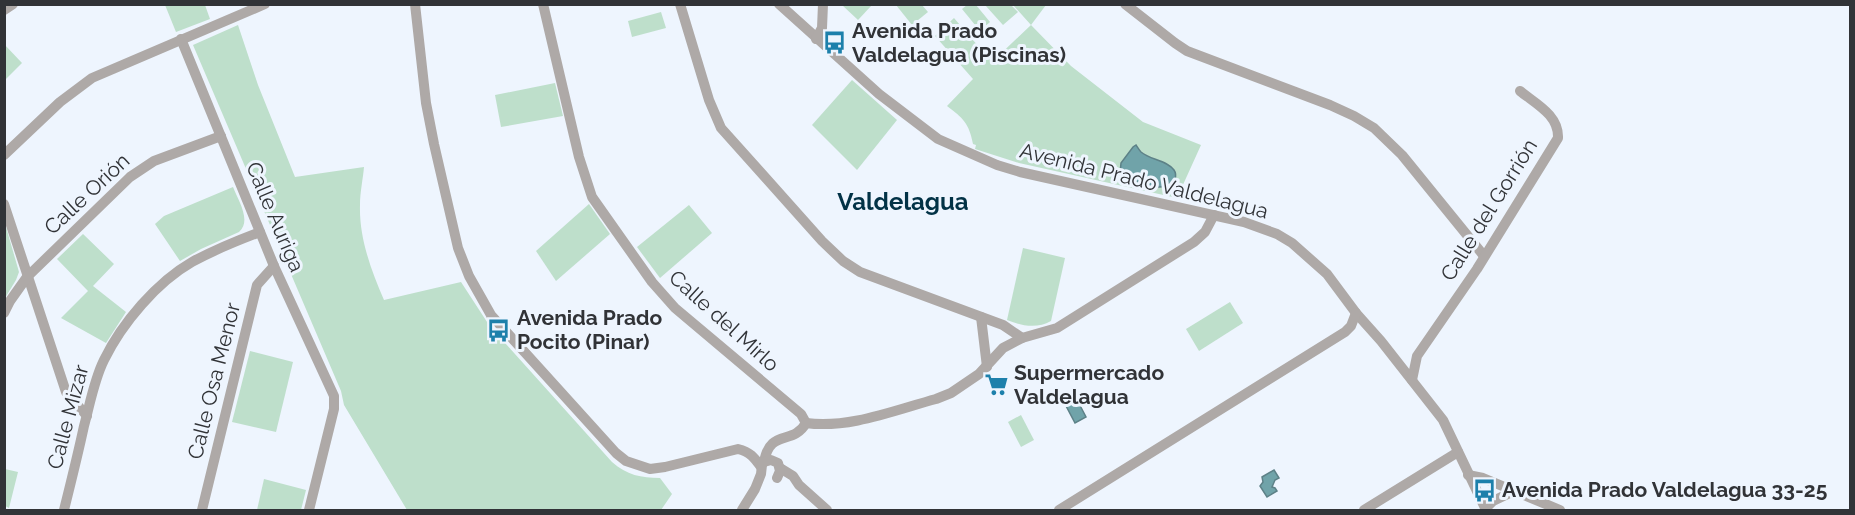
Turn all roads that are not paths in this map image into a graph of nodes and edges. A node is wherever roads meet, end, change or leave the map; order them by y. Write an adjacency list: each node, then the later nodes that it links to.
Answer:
1 (13, 4): 9 (street)
2 (265, 4): 11 (street)
3 (415, 4): 35 (street)
4 (543, 4): 33 (street, Calle del Mirlo)
5 (680, 4): 24 (street)
6 (778, 4): 10 (street, Avenida Prado Valdelagua)
7 (1125, 4): 19 (street)
8 (823, 6): 10 (street); 12 (street)
9 (4, 10)
10 (805, 28): 12 (street, Avenida Prado Valdelagua)
11 (181, 39): 14 (street, Calle Auriga); 15 (street)
12 (816, 39): 17 (street, Avenida Prado Valdelagua)
13 (1520, 91): 19 (street, Calle del Gorrión)
14 (221, 136): 18 (street, Calle Auriga); 21 (street, Calle Orión)
15 (4, 155)
16 (4, 204): 21 (street)
17 (1214, 215): 23 (street, Avenida Prado Valdelagua); 27 (street)
18 (260, 232): 20 (street, Calle Auriga); 32 (street, Calle Mizar)
19 (1484, 256): 29 (street, Calle del Gorrión)
20 (274, 266): 39 (street, Calle Osa Menor); 40 (street, Calle Auriga)
21 (27, 277): 22 (street, Calle Orión); 32 (street)
22 (4, 313)
23 (1356, 313): 25 (street); 26 (street, Avenida Prado Valdelagua)
24 (981, 318): 27 (street); 30 (street)
25 (1345, 332): 26 (street); 43 (street)
26 (1376, 335): 28 (street, Avenida Prado Valdelagua)
27 (1022, 338): 30 (street)
28 (1393, 356): 29 (street); 31 (street, Avenida Prado Valdelagua)
29 (1417, 356): 31 (street, Calle del Gorrión)
30 (987, 368): 33 (street)
31 (1412, 380): 34 (street, Avenida Prado Valdelagua)
32 (87, 416): 38 (street, Calle Mizar)
33 (806, 423): 35 (street)
34 (1458, 452): 36 (street, Avenida Prado Valdelagua); 44 (street)
35 (770, 470): 41 (street); 42 (street)
36 (1468, 476): 37 (street); 45 (street, Avenida Prado Valdelagua)
37 (1514, 491): 45 (street); 46 (street)
38 (64, 510)
39 (202, 510)
40 (309, 510)
41 (742, 510)
42 (827, 510)
43 (1059, 510)
44 (1364, 510)
45 (1485, 510)
46 (1560, 510)

